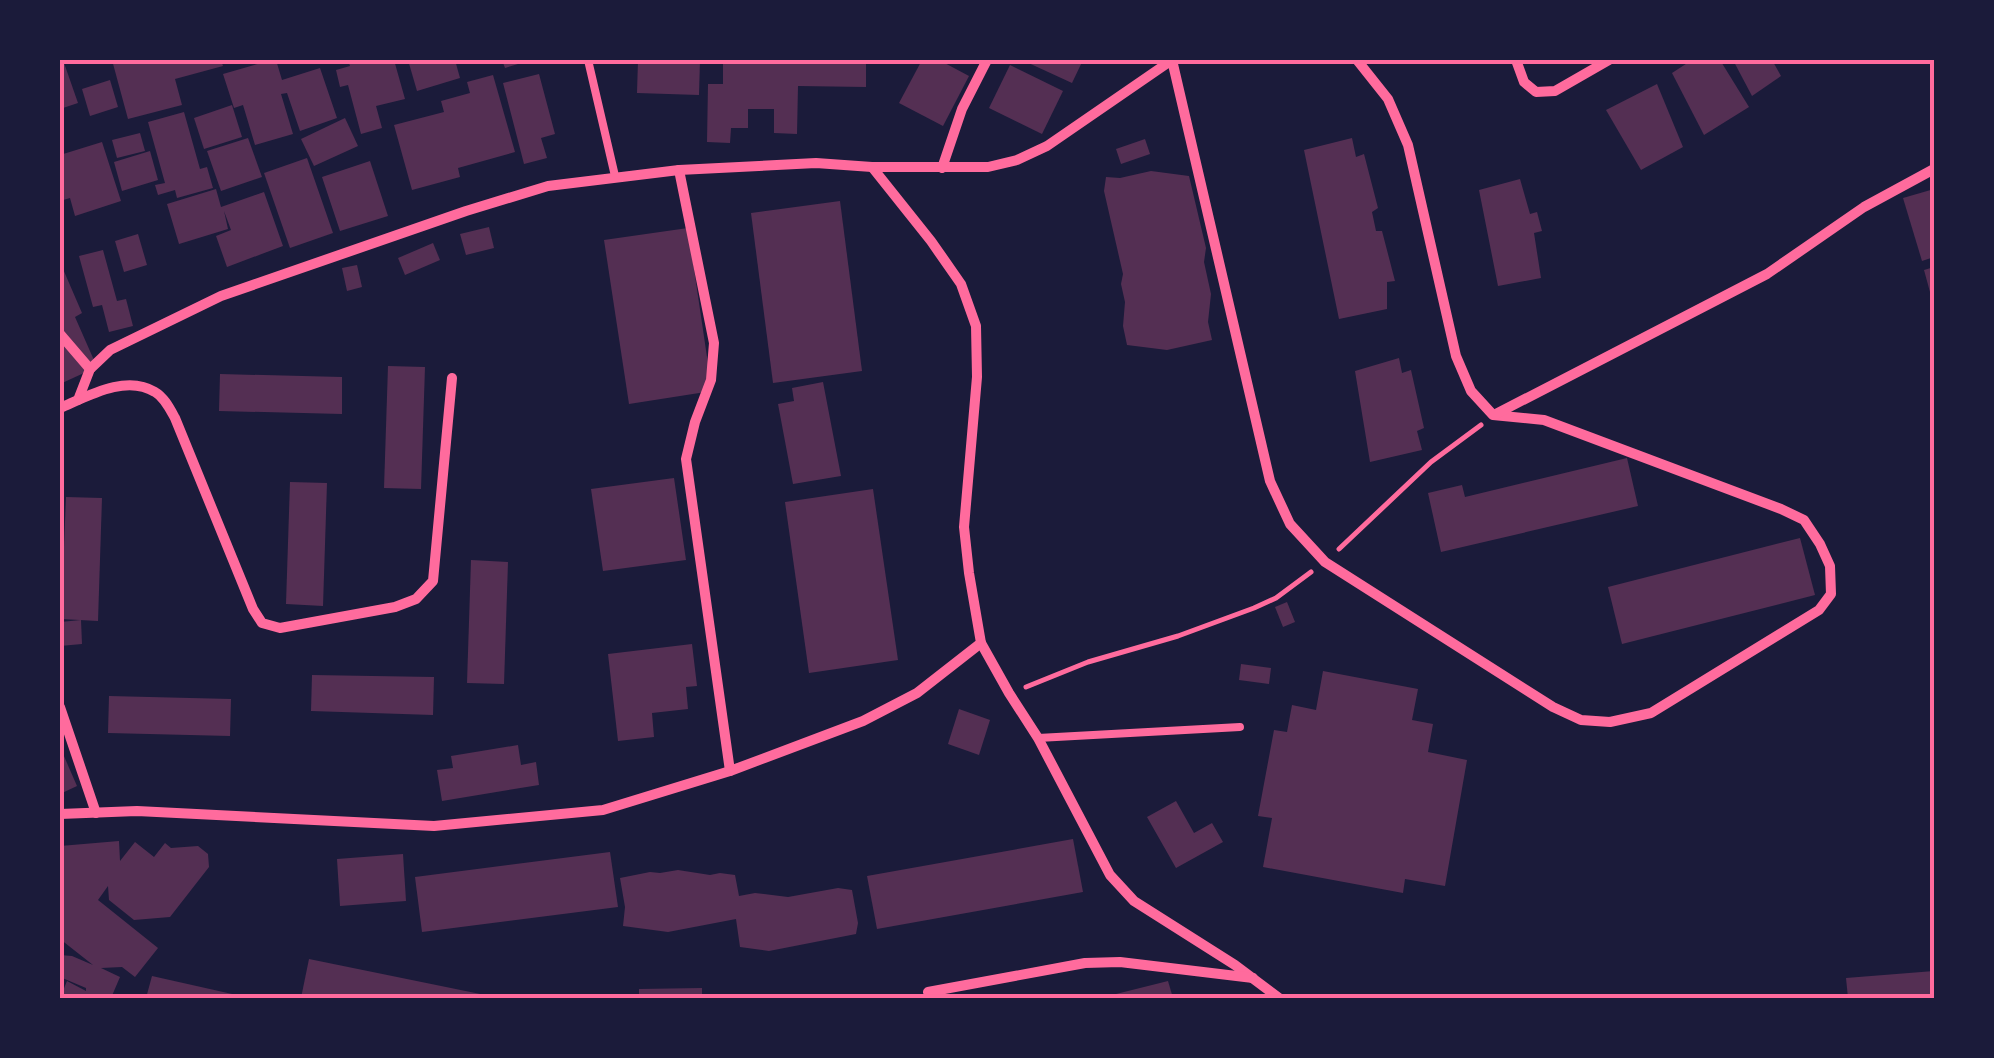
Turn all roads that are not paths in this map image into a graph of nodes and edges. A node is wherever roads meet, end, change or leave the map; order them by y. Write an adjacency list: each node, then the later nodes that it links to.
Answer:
1 (588, 60): 10 (lane)
2 (986, 60): 7 (street)
3 (1358, 60): 16 (street)
4 (1516, 60): 5 (street)
5 (1610, 60)
6 (872, 167): 7 (street); 8 (street); 17 (street)
7 (942, 168): 16 (street)
8 (679, 170): 10 (street); 21 (street)
9 (1934, 170): 16 (street)
10 (616, 176): 12 (street)
11 (60, 334): 12 (street)
12 (90, 369): 14 (street)
13 (452, 378): 14 (street)
14 (78, 400): 15 (street)
15 (60, 408)
16 (1493, 415)
17 (981, 644): 20 (street); 21 (street)
18 (60, 707): 22 (street)
19 (1240, 727): 20 (lane)
20 (1038, 738): 24 (street)
21 (730, 771): 22 (street)
22 (96, 813): 23 (street)
23 (60, 814)
24 (1254, 978): 25 (street); 26 (street)
25 (928, 992)
26 (1279, 998)

